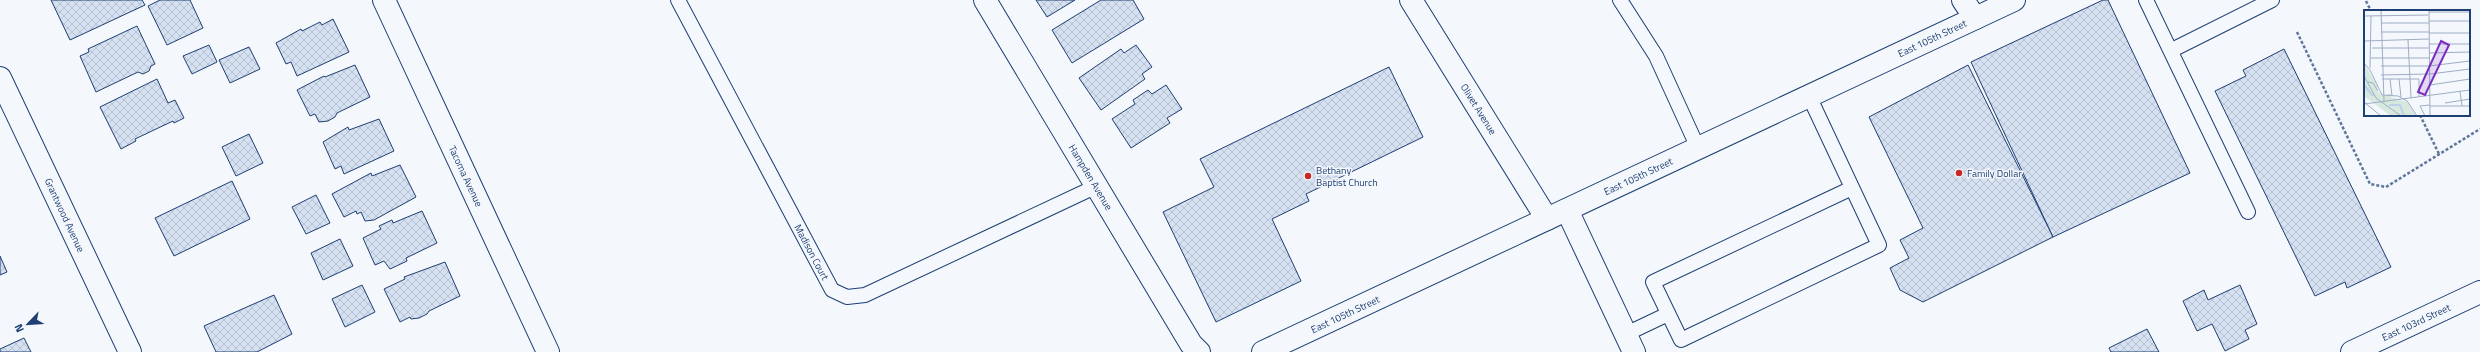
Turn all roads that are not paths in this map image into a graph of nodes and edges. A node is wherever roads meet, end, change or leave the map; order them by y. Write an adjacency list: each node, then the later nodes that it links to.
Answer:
1 (384, 0): 24 (street, Tacoma Avenue)
2 (678, 0): 15 (lane, Madison Court)
3 (986, 0): 15 (street, Hampden Avenue)
4 (1411, 0): 19 (street, Olivet Avenue)
5 (1620, 0): 14 (lane)
6 (1963, 0): 10 (street)
7 (2014, 0): 10 (street, East 105th Street)
8 (2146, 0): 11 (lane)
9 (2272, 0): 11 (lane)
10 (1975, 18): 13 (street, East 105th Street)
11 (2172, 50): 18 (lane)
12 (0, 78): 23 (street, Grantwood Avenue)
13 (1809, 96): 14 (street, East 105th Street); 16 (lane)
14 (1698, 148): 17 (street, East 105th Street)
15 (1097, 186): 25 (street, Hampden Avenue)
16 (1852, 188): 21 (lane); 21 (lane)
17 (1567, 210): 19 (street, East 105th Street); 22 (street)
18 (2248, 212)
19 (1547, 219): 26 (street, East 105th Street)
20 (2480, 292): 27 (street, East 103rd Street)
21 (1668, 314): 22 (lane)
22 (1630, 343)
23 (130, 352)
24 (548, 352)
25 (1199, 352)
26 (1264, 352)
27 (2352, 352)

